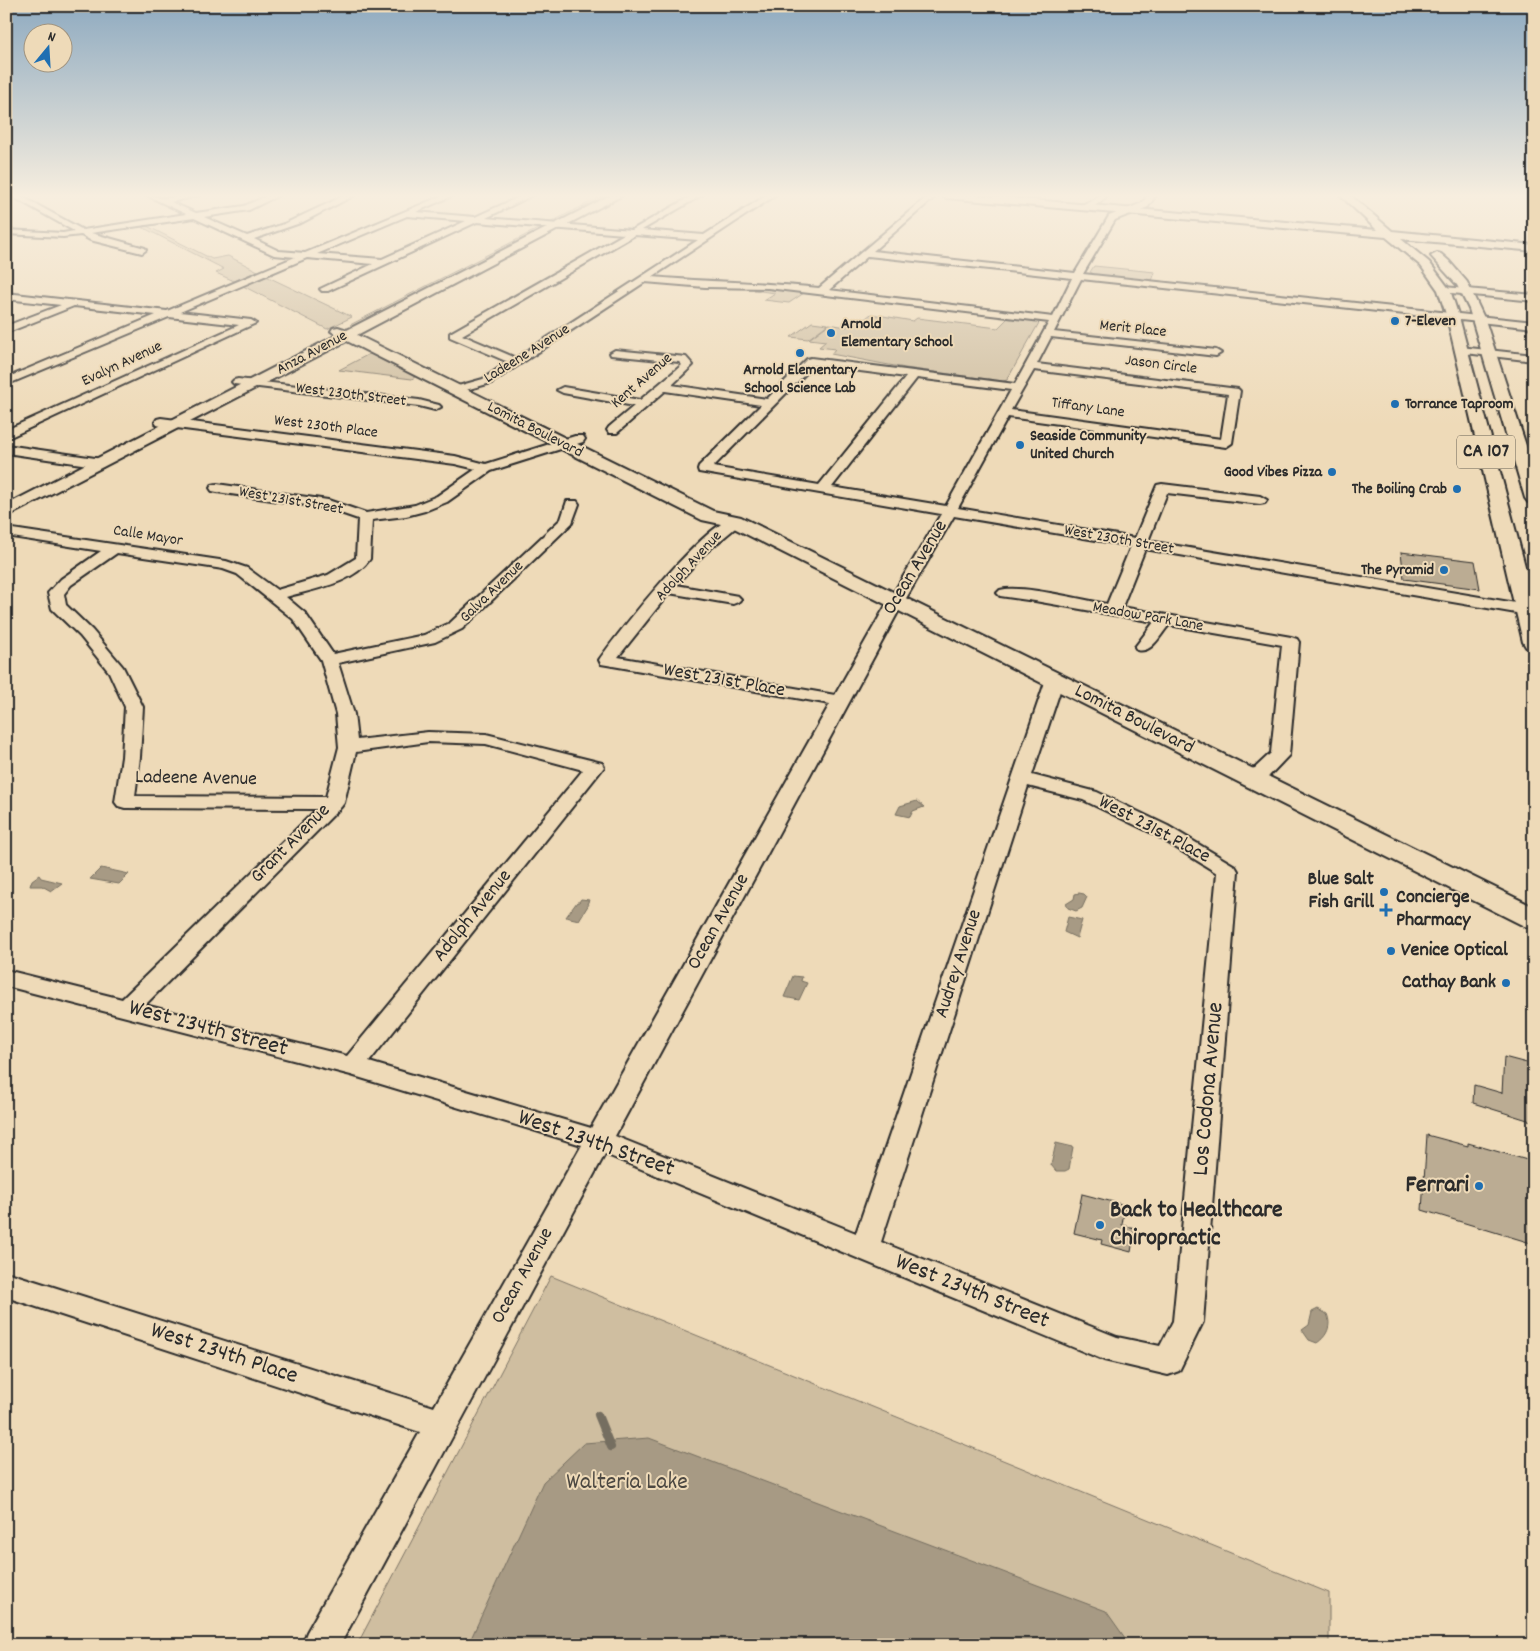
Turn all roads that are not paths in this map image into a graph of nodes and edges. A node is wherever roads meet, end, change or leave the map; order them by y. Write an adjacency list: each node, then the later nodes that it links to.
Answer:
1 (267, 272): 22 (street)
2 (360, 272): 15 (street)
3 (457, 272): 28 (main road, Anza Avenue)
4 (465, 272): 28 (main road, Anza Avenue)
5 (563, 272): 35 (street)
6 (653, 272): 14 (street, Ladeene Avenue)
7 (845, 272): 18 (street)
8 (1050, 272): 13 (street)
9 (1080, 272): 13 (street, Ocean Avenue)
10 (1431, 272): 17 (main road, CA 107)
11 (1452, 272): 16 (main road, CA 107)
12 (1468, 272): 16 (main road)
13 (1078, 275): 23 (street); 24 (street, Ocean Avenue)
14 (644, 278): 18 (street); 35 (street, Ladeene Avenue)
15 (324, 289)
16 (1467, 289): 17 (street); 20 (street); 25 (main road, CA 107)
17 (1444, 290): 23 (main road, CA 107)
18 (822, 292): 24 (street)
19 (6, 296): 21 (street)
20 (1534, 298)
21 (74, 303): 22 (street); 27 (street)
22 (169, 314): 38 (street); 53 (street, Evalyn Avenue)
23 (1453, 317): 25 (street); 30 (main road, CA 107)
24 (1056, 320): 29 (street, Ocean Avenue)
25 (1479, 320): 26 (street); 33 (main road, CA 107)
26 (1534, 325)
27 (6, 330)
28 (348, 330): 39 (main road, Anza Avenue); 40 (main road, Lomita Boulevard); 43 (main road, Lomita Boulevard)
29 (1048, 334): 32 (street, Merit Place); 36 (street, Ocean Avenue)
30 (1460, 350): 33 (street); 79 (main road, CA 107)
31 (615, 353): 41 (street, Kent Avenue)
32 (1216, 353)
33 (1489, 353): 34 (street); 62 (main road, CA 107)
34 (1534, 358)
35 (517, 362): 40 (street, Ladeene Avenue)
36 (1030, 366): 42 (street, Ocean Avenue); 55 (street, Jason Circle)
37 (914, 374): 42 (street); 45 (street); 61 (street)
38 (6, 382)
39 (245, 383): 47 (street, West 230th Street); 50 (main road, Anza Avenue)
40 (472, 385): 43 (street, Ladeene Avenue); 54 (main road, Lomita Boulevard)
41 (662, 387): 45 (street); 46 (street, Kent Avenue)
42 (1018, 388): 49 (street, Ocean Avenue)
43 (455, 390): 56 (main road, Lomita Boulevard)
44 (563, 390): 46 (street)
45 (768, 403): 61 (street, West 230th Street)
46 (642, 404): 52 (street, Kent Avenue)
47 (435, 407)
48 (1090, 411): 51 (street)
49 (1004, 413): 51 (street, Tiffany Lane); 66 (street, Ocean Avenue)
50 (169, 423): 58 (main road, Anza Avenue); 59 (street, West 230th Place)
51 (1082, 424): 55 (street, Tiffany Lane)
52 (613, 430)
53 (6, 435)
54 (579, 439): 56 (street); 69 (main road, Lomita Boulevard)
55 (1226, 443)
56 (561, 444): 59 (street); 69 (main road, Lomita Boulevard)
57 (6, 449): 58 (street)
58 (94, 462): 63 (main road, Anza Avenue); 67 (main road, Anza Avenue)
59 (486, 468): 68 (street)
60 (216, 488): 68 (street, West 231st Street)
61 (823, 489): 66 (street, West 230th Street)
62 (1534, 498)
63 (6, 500)
64 (1260, 500): 71 (street)
65 (572, 504): 83 (street, Galva Avenue)
66 (950, 511): 71 (street, West 230th Street); 77 (street, Ocean Avenue)
67 (6, 512)
68 (365, 517): 75 (street)
69 (734, 520): 73 (street, Adolph Avenue); 77 (main road, Lomita Boulevard)
70 (6, 532): 72 (street, Calle Mayor)
71 (1140, 544): 78 (street); 79 (street, West 230th Street)
72 (114, 548): 75 (street, Calle Mayor); 90 (street, Ladeene Avenue)
73 (666, 588): 76 (street); 84 (street, Adolph Avenue)
74 (1005, 593): 78 (street, Meadow Park Lane)
75 (275, 596): 83 (street, Grant Avenue)
76 (733, 599)
77 (896, 601): 85 (main road, Lomita Boulevard); 86 (street, Ocean Avenue)
78 (1113, 610): 80 (street, Meadow Park Lane)
79 (1530, 610): 81 (main road, CA 107)
80 (1164, 620): 82 (street); 88 (street, Meadow Park Lane)
81 (1534, 642)
82 (1144, 647)
83 (329, 660): 87 (street, Grant Avenue)
84 (607, 660): 86 (street, West 231st Place)
85 (1053, 680): 88 (main road, Lomita Boulevard); 89 (street, Audrey Avenue)
86 (841, 701): 96 (street, Ocean Avenue)
87 (348, 747): 90 (street, Grant Avenue); 95 (street, Adolph Avenue)
88 (1245, 776): 92 (main road, Lomita Boulevard)
89 (1021, 778): 91 (street, West 231st Place); 97 (street, Audrey Avenue)
90 (334, 803): 94 (street, Grant Avenue)
91 (1228, 872): 99 (street, Los Codona Avenue)
92 (1534, 919)
93 (6, 978): 94 (street, West 234th Street)
94 (128, 1008): 95 (street, West 234th Street)
95 (352, 1066): 96 (street, West 234th Street)
96 (598, 1140): 97 (street, West 234th Street); 100 (street, Ocean Avenue)
97 (865, 1249): 99 (street, West 234th Street)
98 (6, 1284): 100 (street, West 234th Place)
99 (1168, 1361)
100 (442, 1424): 101 (street, Ocean Avenue)
101 (320, 1645)

